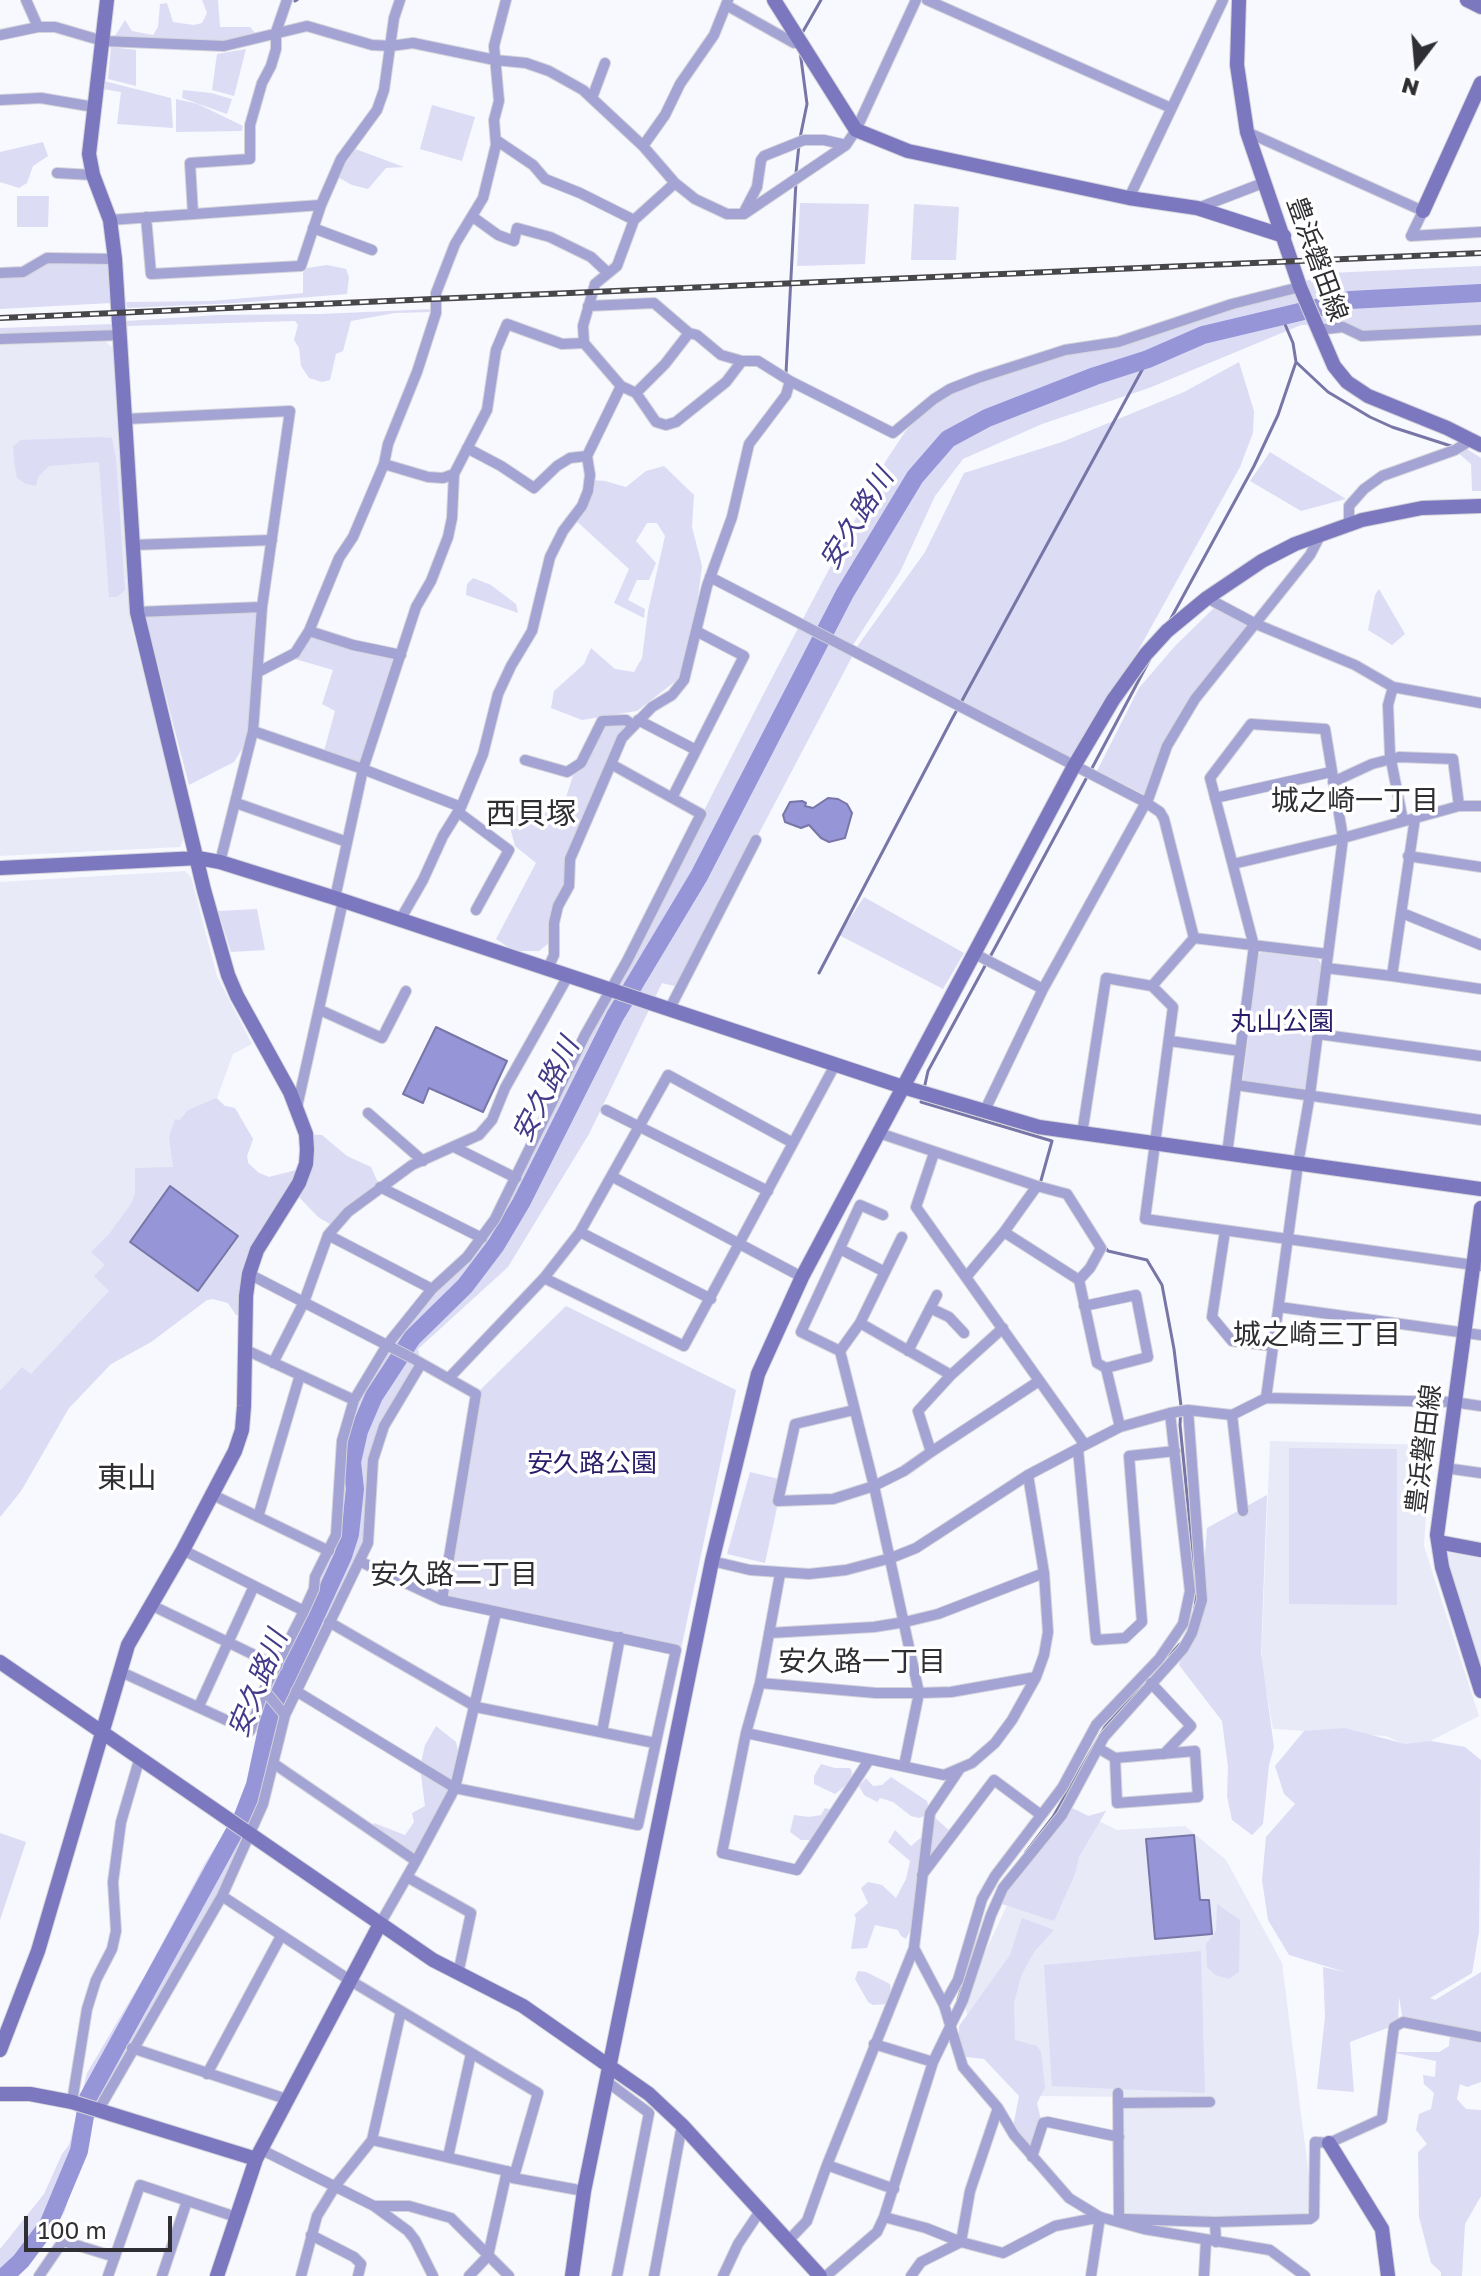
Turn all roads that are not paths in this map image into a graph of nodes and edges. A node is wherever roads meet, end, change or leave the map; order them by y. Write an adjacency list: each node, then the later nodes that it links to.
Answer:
1 (26, 0): 14 (street)
2 (107, 0): 17 (street)
3 (287, 0): 15 (street)
4 (400, 0): 19 (street)
5 (506, 0): 20 (street)
6 (774, 0): 18 (street)
7 (916, 0): 27 (street)
8 (927, 0): 26 (street)
9 (1223, 0): 26 (street)
10 (1239, 0): 28 (street, 豊浜磐田線)
11 (1467, 0): 13 (street)
12 (727, 2): 18 (street); 31 (street)
13 (1481, 7)
14 (38, 27): 16 (street); 17 (street)
15 (276, 32): 17 (street); 19 (street); 40 (street)
16 (0, 35)
17 (103, 41): 25 (street)
18 (802, 43): 27 (street)
19 (391, 46): 20 (street); 37 (street)
20 (495, 60): 23 (street); 29 (street)
21 (605, 63): 23 (street)
22 (1481, 83): 39 (street)
23 (592, 98): 31 (street)
24 (0, 100): 25 (street)
25 (94, 107): 33 (street)
26 (1171, 108): 36 (street)
27 (856, 130): 30 (street); 36 (street)
28 (1247, 132): 35 (street, 豊浜磐田線); 39 (street)
29 (496, 140): 43 (street); 45 (street)
30 (846, 145): 41 (street); 41 (street)
31 (643, 146): 34 (street)
32 (57, 173): 33 (street)
33 (93, 175): 44 (street)
34 (675, 183): 41 (street); 45 (street)
35 (1263, 183): 38 (street); 48 (street, 豊浜磐田線)
36 (1129, 198): 38 (street)
37 (321, 205): 40 (street); 46 (street)
38 (1197, 208): 48 (street)
39 (1423, 211): 47 (street)
40 (193, 214): 42 (street)
41 (744, 214)
42 (146, 217): 44 (street); 46 (street)
43 (473, 217): 51 (street); 69 (street)
44 (110, 220): 50 (street)
45 (634, 220): 51 (street)
46 (313, 228): 49 (street)
47 (1481, 232)
48 (1284, 236): 53 (street, 豊浜磐田線)
49 (372, 250)
50 (115, 259): 52 (street); 58 (street)
51 (607, 272): 54 (street)
52 (0, 273)
53 (1300, 287): 55 (street, 豊浜磐田線); 62 (street)
54 (588, 306): 57 (street); 60 (street)
55 (1316, 328): 56 (street); 66 (street, 豊浜磐田線)
56 (1481, 330)
57 (689, 333): 61 (street); 64 (street)
58 (121, 335): 59 (street); 65 (street)
59 (0, 339)
60 (584, 343): 63 (street); 67 (street)
61 (742, 361): 62 (street); 64 (street)
62 (790, 381): 76 (street)
63 (621, 386): 64 (street); 68 (street)
64 (636, 393)
65 (126, 419): 74 (street); 75 (street)
66 (1477, 442): 72 (street)
67 (467, 448): 68 (street); 70 (street)
68 (587, 456): 102 (street)
69 (384, 464): 70 (street); 81 (street)
70 (454, 474): 83 (street)
71 (1481, 506): 72 (street)
72 (1349, 525): 73 (street)
73 (1321, 534): 77 (street); 80 (street)
74 (272, 540): 75 (street); 78 (street)
75 (133, 545): 79 (street)
76 (710, 577): 82 (street); 93 (street)
77 (1207, 598): 80 (street); 93 (street)
78 (262, 607): 79 (street); 84 (street)
79 (137, 612): 109 (street)
80 (1256, 624): 85 (street); 98 (street)
81 (309, 631): 83 (street); 84 (street)
82 (696, 631): 87 (street); 89 (street)
83 (401, 655): 94 (street)
84 (260, 671): 88 (street)
85 (1393, 687): 86 (street); 91 (street)
86 (1481, 703)
87 (635, 722): 89 (street); 90 (street); 92 (street)
88 (253, 731): 94 (street); 99 (street)
89 (696, 750): 96 (street)
90 (525, 760)
91 (1390, 760): 95 (street); 100 (street); 104 (street)
92 (611, 764): 96 (street); 123 (street)
93 (1074, 766): 98 (street); 121 (street)
94 (363, 769): 102 (street); 107 (street)
95 (1332, 777): 97 (street); 97 (street); 105 (street)
96 (673, 796): 130 (street)
97 (1215, 798): 111 (street)
98 (1145, 802): 118 (street); 128 (street)
99 (236, 803): 107 (street); 110 (street)
100 (1459, 806): 101 (street); 103 (street)
101 (1481, 806)
102 (460, 810): 115 (street); 117 (street)
103 (1415, 818): 104 (street); 108 (street)
104 (1403, 821): 105 (street)
105 (1343, 838): 111 (street); 122 (street)
106 (756, 840): 133 (street)
107 (347, 842): 114 (street)
108 (1408, 856): 112 (street); 116 (street)
109 (198, 858): 110 (street); 113 (street); 142 (street)
110 (220, 862): 114 (street)
111 (1233, 864): 120 (street)
112 (1481, 867)
113 (0, 868)
114 (339, 899): 117 (street); 132 (street)
115 (476, 910)
116 (1402, 913): 119 (street); 126 (street)
117 (400, 920): 123 (street)
118 (1194, 938): 120 (street); 127 (street)
119 (1481, 945)
120 (1254, 946): 122 (street); 136 (street)
121 (975, 954): 128 (street); 140 (street)
122 (1327, 954): 124 (street)
123 (548, 968): 125 (street)
124 (1326, 968): 126 (street); 134 (street)
125 (568, 976): 130 (street); 152 (street)
126 (1392, 976): 129 (street)
127 (1152, 986): 135 (street); 149 (street)
128 (1043, 989): 144 (street)
129 (1481, 989)
130 (611, 990): 133 (street); 158 (street)
131 (406, 991): 132 (street)
132 (320, 1010): 142 (street)
133 (669, 1010): 138 (street)
134 (1318, 1034): 137 (street); 141 (street)
135 (1170, 1041): 136 (street); 151 (street)
136 (1240, 1051): 139 (street)
137 (1481, 1056)
138 (835, 1065): 140 (street); 150 (street)
139 (1236, 1085): 141 (street); 154 (street)
140 (903, 1087): 144 (street); 148 (street)
141 (1310, 1094): 146 (street); 156 (street)
142 (297, 1107): 176 (street)
143 (606, 1110): 147 (street)
144 (985, 1110): 149 (street)
145 (368, 1113): 155 (street)
146 (1481, 1120)
147 (639, 1128): 150 (street); 157 (street); 162 (street)
148 (879, 1133): 153 (street); 178 (street)
149 (1082, 1134): 151 (street)
150 (793, 1143): 162 (street)
151 (1155, 1145): 154 (street); 165 (street)
152 (456, 1148): 155 (street); 158 (street)
153 (934, 1153): 159 (street); 177 (street)
154 (1227, 1154): 156 (street)
155 (423, 1161): 160 (street)
156 (1298, 1164): 161 (street); 171 (street)
157 (613, 1177): 166 (street); 172 (street)
158 (516, 1178): 170 (street)
159 (1037, 1186): 167 (street); 180 (street)
160 (380, 1187): 168 (street); 170 (street)
161 (1481, 1189)
162 (768, 1191): 172 (street)
163 (1481, 1208): 174 (street, 豊浜磐田線)
164 (883, 1215): 173 (street)
165 (1225, 1231): 171 (street); 194 (street)
166 (580, 1232): 179 (street); 183 (street)
167 (1004, 1232): 177 (street); 180 (street)
168 (328, 1235): 181 (street); 184 (street)
169 (902, 1237): 175 (street)
170 (482, 1238): 181 (street)
171 (1289, 1240): 174 (street); 186 (street)
172 (739, 1243): 178 (street); 183 (street)
173 (840, 1249): 175 (street); 196 (street)
174 (1477, 1266): 190 (street, 豊浜磐田線)
175 (885, 1272): 188 (street)
176 (249, 1274): 184 (street); 195 (street)
177 (967, 1276): 189 (street)
178 (802, 1277): 229 (street)
179 (544, 1278): 183 (street); 203 (street)
180 (1079, 1280): 185 (street)
181 (432, 1289): 193 (street)
182 (937, 1295): 187 (street)
183 (711, 1299)
184 (304, 1302): 193 (street); 199 (street)
185 (1084, 1306): 200 (street); 200 (street)
186 (1279, 1307): 190 (street); 194 (street)
187 (930, 1308): 191 (street); 197 (street)
188 (860, 1323): 196 (street); 197 (street)
189 (1003, 1328): 202 (street); 204 (street)
190 (1464, 1332): 192 (street); 207 (street, 豊浜磐田線)
191 (964, 1333)
192 (1481, 1335)
193 (387, 1345): 198 (street); 206 (street)
194 (1273, 1346): 205 (street)
195 (246, 1350): 199 (street); 221 (street)
196 (840, 1351): 209 (street)
197 (908, 1351): 202 (street)
198 (416, 1361): 203 (street); 230 (street)
199 (273, 1363): 201 (street)
200 (1106, 1368): 213 (street)
201 (300, 1375): 206 (street); 223 (street)
202 (951, 1375): 216 (street)
203 (449, 1378): 234 (street)
204 (1039, 1381): 214 (street); 216 (street)
205 (1266, 1398): 207 (street); 212 (street)
206 (354, 1400): 227 (street)
207 (1453, 1402): 208 (street); 217 (street, 豊浜磐田線)
208 (1481, 1406)
209 (854, 1410): 220 (street); 220 (street)
210 (1188, 1410): 211 (street); 212 (street); 244 (street)
211 (1170, 1413): 213 (street); 215 (street)
212 (1232, 1415): 222 (street)
213 (1120, 1427): 214 (street)
214 (1082, 1447): 215 (street); 219 (street)
215 (1175, 1451): 244 (street)
216 (931, 1452): 220 (street)
217 (1445, 1468): 218 (street); 224 (street, 豊浜磐田線)
218 (1481, 1473)
219 (1028, 1475): 228 (street); 231 (street)
220 (874, 1486): 228 (street)
221 (213, 1495): 223 (street); 225 (street)
222 (1243, 1511)
223 (258, 1517): 227 (street)
224 (1438, 1542): 226 (street); 251 (street, 豊浜磐田線)
225 (183, 1550): 233 (street); 235 (street)
226 (1481, 1550)
227 (329, 1551): 236 (street)
228 (891, 1558): 232 (street); 239 (street)
229 (712, 1561): 232 (street); 292 (street)
230 (361, 1562): 234 (street); 238 (street)
231 (1044, 1573): 239 (street); 247 (street)
232 (780, 1574): 240 (street)
233 (254, 1586): 236 (street); 242 (street)
234 (442, 1600): 237 (street)
235 (151, 1605): 242 (street); 246 (street)
236 (304, 1611): 245 (street)
237 (496, 1613): 241 (street); 255 (street)
238 (329, 1622): 250 (street); 255 (street)
239 (905, 1622): 240 (street); 253 (street)
240 (769, 1633): 248 (street)
241 (620, 1637): 257 (street); 260 (street)
242 (229, 1641): 245 (street); 254 (street)
243 (0, 1662): 258 (street)
244 (1162, 1663): 249 (street); 270 (street)
245 (277, 1666): 252 (street)
246 (119, 1671): 254 (street); 258 (street)
247 (1036, 1677): 253 (street); 268 (street)
248 (760, 1683): 253 (street); 259 (street)
249 (1151, 1683): 261 (street); 262 (street)
250 (296, 1691): 256 (street); 269 (street)
251 (1481, 1691)
252 (266, 1692): 254 (street); 256 (street)
253 (919, 1693): 267 (street)
254 (199, 1706)
255 (476, 1707): 257 (street); 269 (street)
256 (283, 1713): 266 (street)
257 (602, 1732): 260 (street)
258 (102, 1733): 263 (street); 289 (street)
259 (746, 1733): 265 (street); 265 (street)
260 (655, 1743): 269 (street)
261 (1098, 1748): 264 (street); 273 (street)
262 (1164, 1754): 264 (street); 264 (street)
263 (140, 1757): 271 (street); 298 (street)
264 (1115, 1758)
265 (869, 1760): 267 (street)
266 (273, 1763): 271 (street); 274 (street)
267 (904, 1766): 268 (street)
268 (959, 1770): 275 (street)
269 (455, 1788): 274 (street)
270 (1041, 1815): 272 (street); 275 (street)
271 (250, 1834): 277 (street); 278 (street)
272 (1016, 1847): 273 (street); 283 (street)
273 (1028, 1857): 285 (street)
274 (416, 1861): 276 (street)
275 (921, 1876): 280 (street)
276 (407, 1877): 278 (street); 281 (street)
277 (222, 1896): 279 (street); 288 (street)
278 (380, 1924): 281 (street); 282 (street)
279 (281, 1936): 282 (street); 293 (street)
280 (914, 1948): 283 (street); 287 (street)
281 (458, 1974): 292 (street)
282 (351, 1981): 284 (street); 296 (street)
283 (944, 2005): 285 (street)
284 (401, 2011): 290 (street); 303 (street)
285 (949, 2025): 291 (street); 299 (street)
286 (1481, 2037): 304 (street)
287 (874, 2044): 291 (street); 308 (street)
288 (132, 2048): 293 (street); 300 (street)
289 (0, 2050)
290 (471, 2054): 306 (street); 309 (street)
291 (933, 2062): 311 (street)
292 (609, 2066): 294 (street); 301 (street)
293 (207, 2074): 296 (street)
294 (606, 2081): 312 (street); 340 (street)
295 (0, 2094): 298 (street)
296 (286, 2099): 305 (street)
297 (1210, 2102): 302 (street)
298 (75, 2103): 300 (street)
299 (998, 2108): 307 (street); 324 (street)
300 (96, 2109): 305 (street)
301 (682, 2125): 315 (street); 341 (street)
302 (1119, 2137): 307 (street); 319 (street)
303 (372, 2140): 306 (street); 310 (street)
304 (1329, 2143): 320 (street); 347 (street)
305 (258, 2154): 310 (street); 316 (street)
306 (448, 2157): 309 (street)
307 (1032, 2157): 318 (street)
308 (827, 2165): 311 (street); 323 (street)
309 (511, 2172): 312 (street); 325 (street)
310 (336, 2185): 314 (street); 321 (street)
311 (894, 2189): 317 (street)
312 (584, 2191): 339 (street)
313 (187, 2201): 316 (street); 326 (street); 331 (street)
314 (374, 2206): 325 (street); 336 (street)
315 (760, 2211): 323 (street); 342 (street)
316 (236, 2217): 332 (street)
317 (884, 2217): 324 (street); 328 (street)
318 (1100, 2217): 319 (street); 322 (street); 324 (street); 344 (street)
319 (1119, 2219): 320 (street)
320 (1215, 2222): 322 (street)
321 (311, 2235): 327 (street); 333 (street)
322 (1211, 2241): 345 (street); 346 (street)
323 (787, 2242): 328 (street)
324 (961, 2242): 343 (street)
325 (488, 2256): 337 (street); 338 (street)
326 (115, 2257): 329 (street); 330 (street)
327 (361, 2264): 334 (street); 335 (street)
328 (817, 2275)
329 (39, 2276)
330 (108, 2276)
331 (162, 2276)
332 (217, 2276)
333 (301, 2276)
334 (358, 2276)
335 (372, 2276)
336 (433, 2276)
337 (469, 2276)
338 (509, 2276)
339 (572, 2276)
340 (617, 2276)
341 (654, 2276)
342 (723, 2276)
343 (911, 2276)
344 (1091, 2276)
345 (1204, 2276)
346 (1305, 2276)
347 (1388, 2276)

